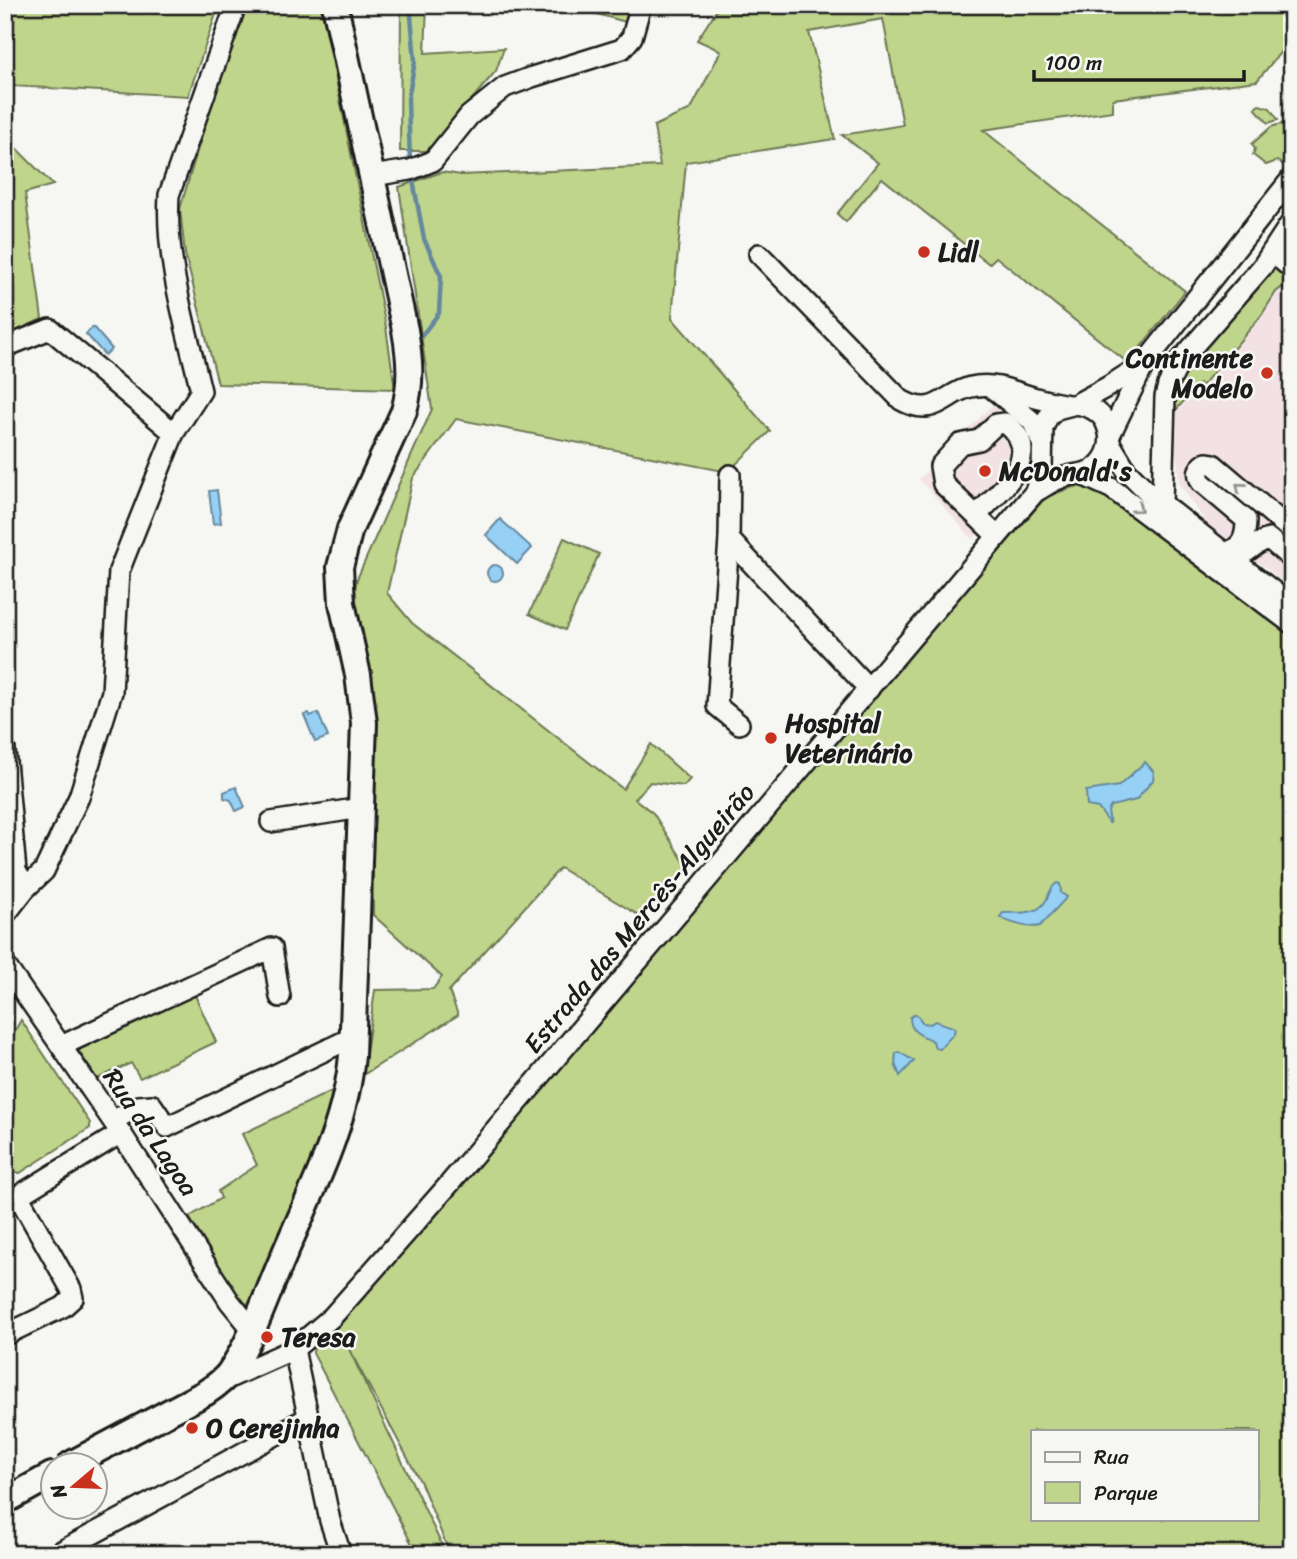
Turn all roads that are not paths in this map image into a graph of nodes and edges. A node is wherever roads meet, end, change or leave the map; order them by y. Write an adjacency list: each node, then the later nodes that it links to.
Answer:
1 (236, 5): 16 (street)
2 (335, 5): 4 (main road)
3 (640, 5): 4 (street)
4 (372, 176): 37 (main road)
5 (1292, 178): 12 (street, Estrada das Mercês-Algueirão)
6 (1292, 221): 7 (street)
7 (1272, 252): 9 (street); 11 (street)
8 (759, 254): 13 (street)
9 (1292, 269)
10 (5, 347): 16 (street)
11 (1188, 352): 12 (street); 24 (street)
12 (1148, 360): 14 (street, Estrada das Mercês-Algueirão); 17 (street, Estrada das Mercês-Algueirão)
13 (989, 386): 14 (street); 15 (street)
14 (1073, 404): 17 (street); 19 (street, Estrada das Mercês-Algueirão)
15 (1011, 416): 18 (street); 19 (street); 22 (street)
16 (174, 433): 40 (street)
17 (1110, 439): 20 (street, Estrada das Mercês-Algueirão); 24 (street)
18 (979, 440): 22 (street); 25 (street)
19 (1042, 445): 20 (street); 23 (street, Estrada das Mercês-Algueirão)
20 (1077, 474): 23 (street, Estrada das Mercês-Algueirão); 29 (street, one-way to 29)
21 (730, 475): 28 (street)
22 (1006, 483): 25 (street)
23 (1035, 492): 27 (street, Estrada das Mercês-Algueirão)
24 (1161, 504): 30 (street)
25 (977, 515): 27 (street)
26 (1292, 531): 30 (street, one-way to 30)
27 (998, 536): 34 (street, Estrada das Mercês-Algueirão)
28 (729, 539): 34 (street); 35 (street)
29 (1191, 549): 30 (street); 33 (street)
30 (1227, 556): 31 (street); 32 (street)
31 (1292, 559)
32 (1292, 606)
33 (1292, 624)
34 (869, 689): 50 (street, Estrada das Mercês-Algueirão)
35 (738, 724)
36 (5, 750): 38 (street)
37 (361, 808): 39 (street); 44 (main road)
38 (8, 814): 40 (street)
39 (271, 822)
40 (26, 888): 41 (street)
41 (5, 915)
42 (5, 965): 45 (street, Rua da Lagoa)
43 (280, 997): 45 (street)
44 (353, 1037): 46 (street); 49 (main road)
45 (61, 1046): 46 (street, Rua da Lagoa)
46 (122, 1124): 47 (street); 49 (street, Rua da Lagoa)
47 (12, 1201): 48 (street)
48 (5, 1335)
49 (250, 1335): 51 (street, Rua da Lagoa); 52 (main road)
50 (294, 1349): 51 (street, Estrada das Mercês-Algueirão); 53 (street)
51 (268, 1360): 52 (street, Estrada das Mercês-Algueirão)
52 (222, 1381): 54 (main road)
53 (309, 1417): 57 (street); 58 (street)
54 (99, 1450)
55 (38, 1483): 56 (main road)
56 (5, 1501)
57 (56, 1554)
58 (341, 1554)

